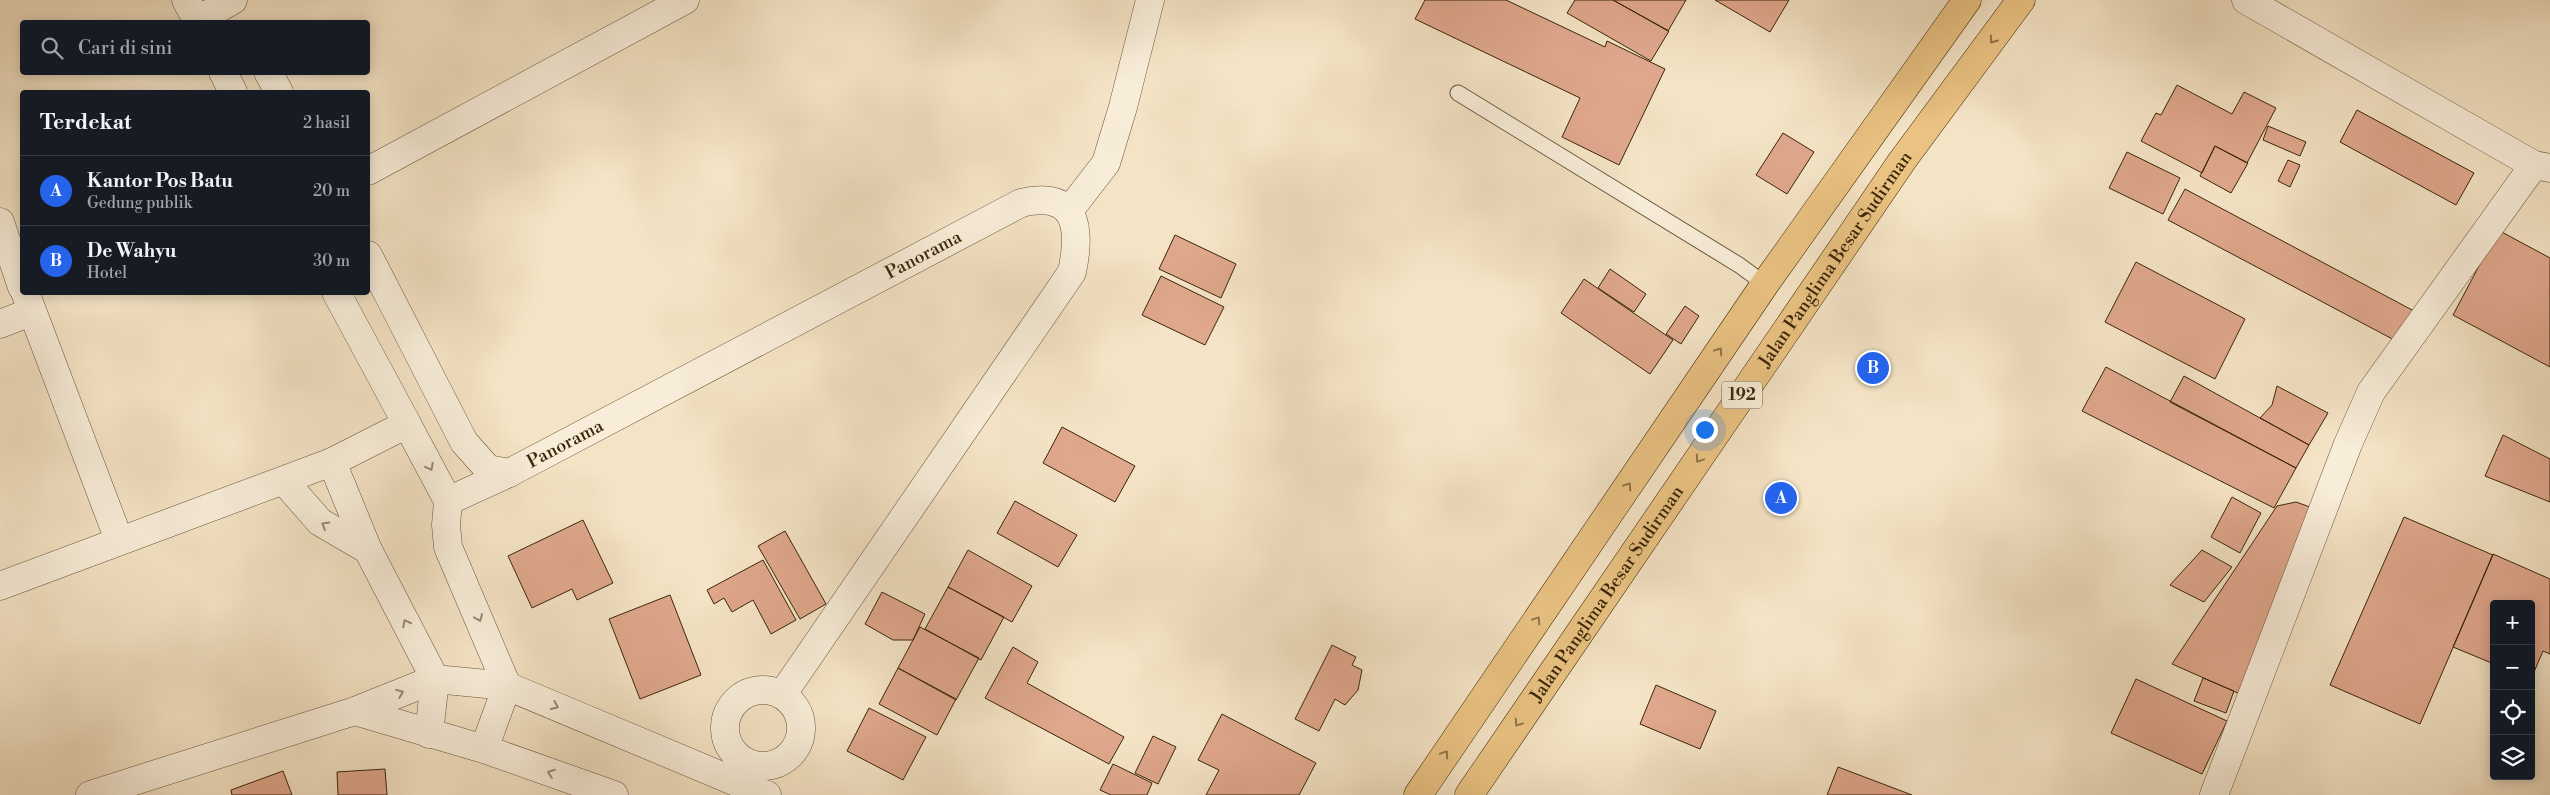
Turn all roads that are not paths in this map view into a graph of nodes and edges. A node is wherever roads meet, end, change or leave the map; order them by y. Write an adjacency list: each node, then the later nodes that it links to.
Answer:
1 (684, 0): 14 (street)
2 (1150, 0): 15 (street)
3 (1967, 0): 19 (main road, 192)
4 (2022, 0): 44 (main road, Jalan Panglima Besar Sudirman / 192, one-way to 44)
5 (2246, 0): 13 (street)
6 (233, 6): 7 (street)
7 (194, 14)
8 (224, 75): 10 (street)
9 (270, 75): 11 (street)
10 (232, 90)
11 (278, 90)
12 (1458, 93): 19 (lane)
13 (2542, 166): 45 (street)
14 (370, 170)
15 (1069, 211): 25 (street, Panorama); 33 (street)
16 (0, 222): 18 (street)
17 (370, 259): 25 (street, Panorama)
18 (20, 280)
19 (1765, 284): 43 (main road, 192, one-way to 19)
20 (338, 295): 23 (street)
21 (28, 302): 22 (street); 28 (street)
22 (0, 324)
23 (407, 424): 24 (street); 27 (street, one-way to 27)
24 (332, 462): 26 (street); 29 (street)
25 (509, 473): 27 (street)
26 (284, 480): 28 (street); 29 (street, one-way to 26)
27 (448, 501): 32 (street, one-way to 32)
28 (119, 540): 30 (street)
29 (368, 550): 31 (street, one-way to 29)
30 (0, 586)
31 (435, 679): 32 (street); 34 (street, one-way to 31); 35 (street)
32 (507, 686): 37 (street); 39 (street, one-way to 39)
33 (782, 694): 36 (street); 38 (street)
34 (355, 711): 35 (street); 41 (street)
35 (429, 734): 37 (street)
36 (726, 738): 38 (street); 39 (street)
37 (484, 749): 42 (street, one-way to 37)
38 (772, 765): 40 (street)
39 (709, 784): 40 (street)
40 (762, 794)
41 (90, 795)
42 (614, 795)
43 (1418, 795)
44 (1469, 795)
45 (2214, 795)

